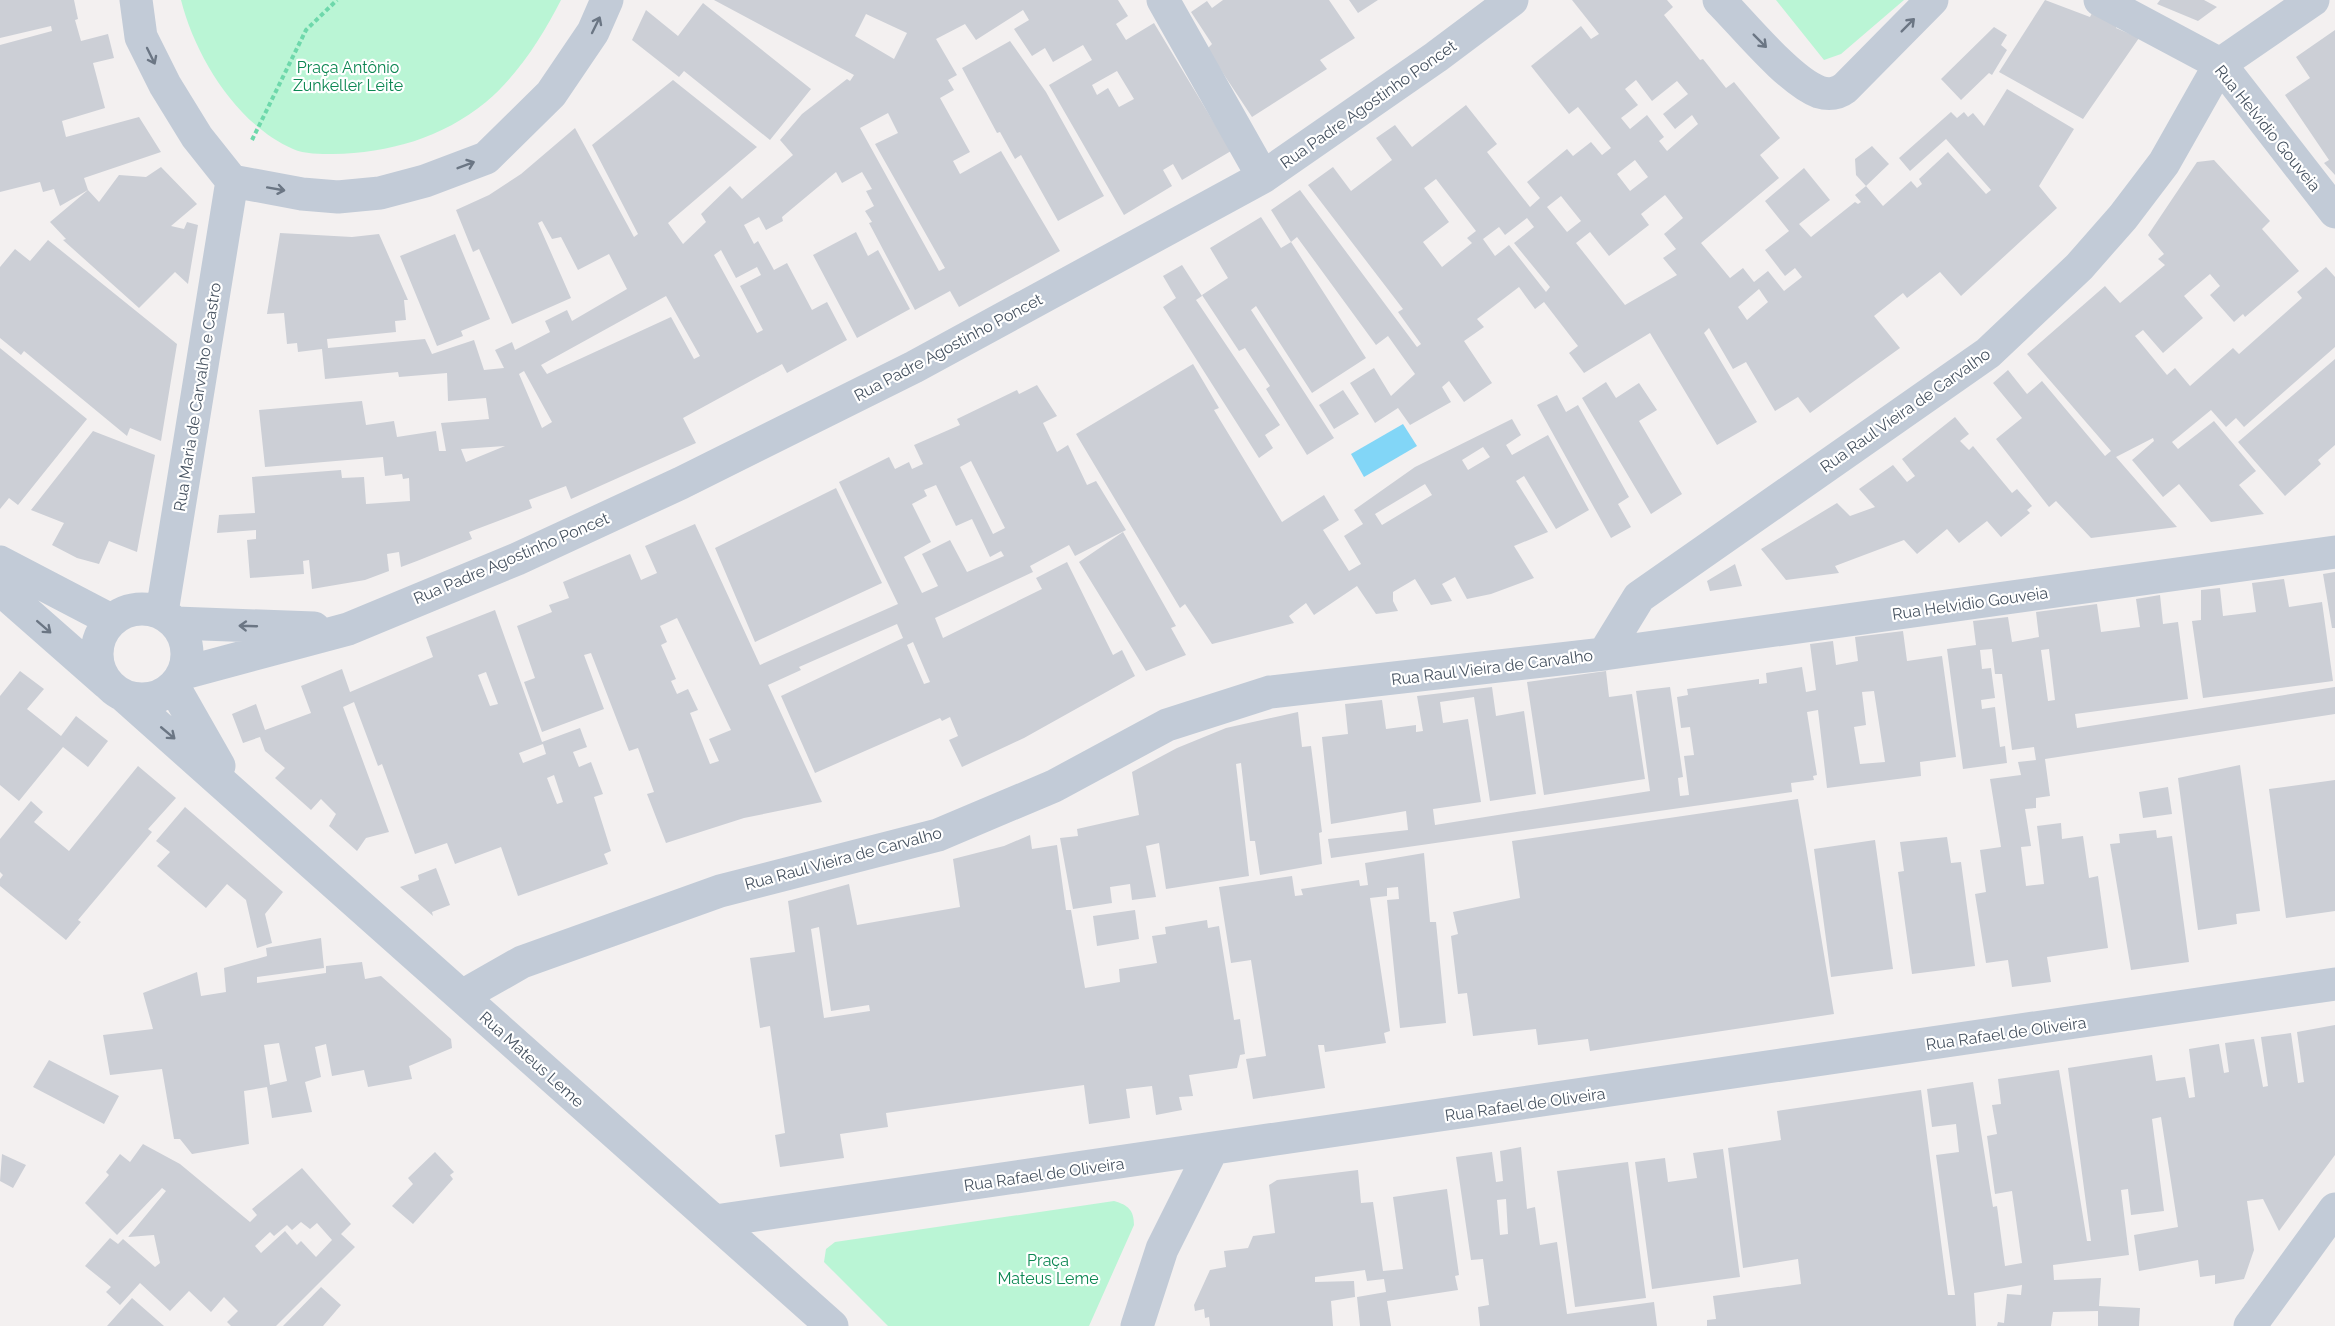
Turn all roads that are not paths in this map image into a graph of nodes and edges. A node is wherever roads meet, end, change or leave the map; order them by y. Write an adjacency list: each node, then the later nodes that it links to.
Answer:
1 (136, 0): 11 (street, one-way to 11)
2 (607, 0): 11 (street, one-way to 2)
3 (1163, 0): 10 (street)
4 (1512, 0): 10 (street, Rua Padre Agostinho Poncet)
5 (1719, 0): 6 (street, one-way to 6)
6 (1932, 0)
7 (2100, 0): 9 (street, Rua Helvidio Gouveia)
8 (2313, 0): 9 (street, Rua Raul Vieira de Carvalho)
9 (2220, 64): 12 (street, Rua Helvidio Gouveia); 19 (street, Rua Raul Vieira de Carvalho)
10 (1263, 177): 18 (street, Rua Padre Agostinho Poncet)
11 (232, 182): 16 (street, Rua Maria de Carvalho e Castro)
12 (2335, 212)
13 (2335, 552): 19 (street, Rua Helvidio Gouveia)
14 (0, 562): 17 (street)
15 (0, 589): 21 (street, Rua Mateus Leme, one-way to 21)
16 (169, 617): 17 (street); 18 (street, Rua Padre Agostinho Poncet, one-way to 16); 20 (street)
17 (111, 620): 21 (street)
18 (348, 629): 20 (street, Rua Padre Agostinho Poncet)
19 (1604, 654): 24 (street, Rua Raul Vieira de Carvalho)
20 (179, 680): 21 (street); 22 (street, Rua Mateus Leme)
21 (116, 690): 22 (street, Rua Mateus Leme, one-way to 22)
22 (233, 791): 24 (street, Rua Mateus Leme)
23 (2335, 984): 25 (street, Rua Rafael de Oliveira)
24 (462, 996): 27 (street, Rua Mateus Leme)
25 (1212, 1149): 27 (street, Rua Rafael de Oliveira); 29 (street)
26 (2335, 1209): 30 (street)
27 (715, 1221): 28 (street, Rua Mateus Leme)
28 (832, 1326)
29 (1137, 1326)
30 (2250, 1326)

